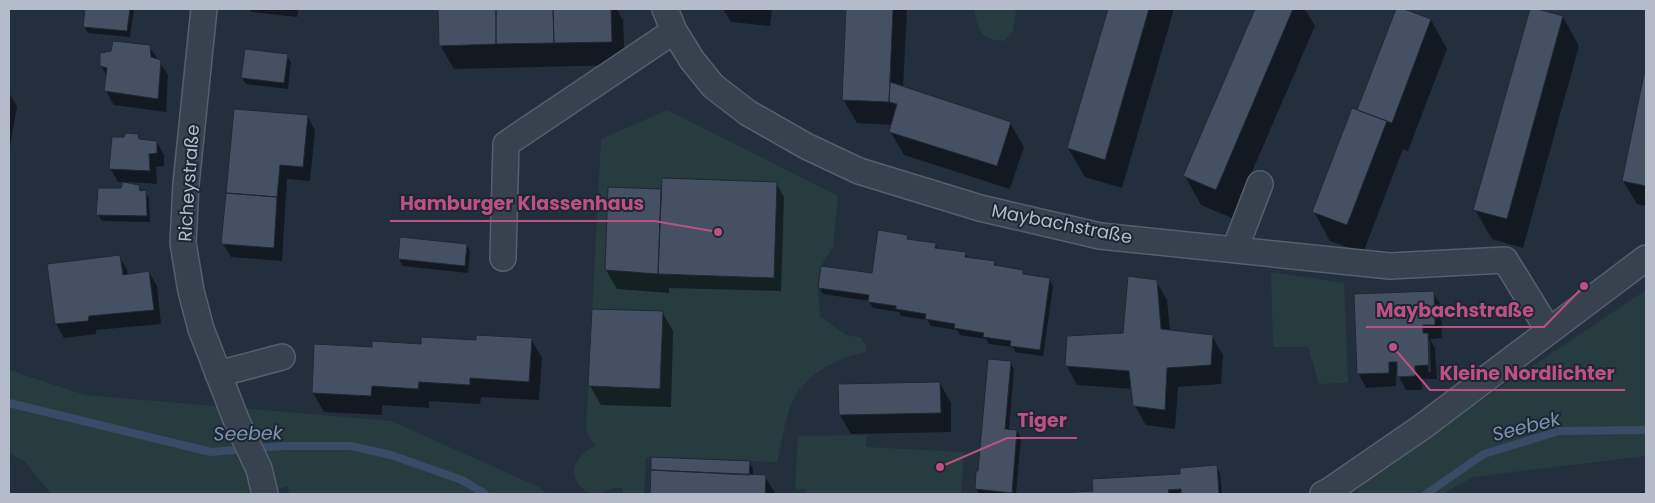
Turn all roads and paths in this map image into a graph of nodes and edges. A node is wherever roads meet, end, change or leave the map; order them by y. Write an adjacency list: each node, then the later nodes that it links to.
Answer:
1 (204, 9): 9 (street, Richeystraße)
2 (669, 20): 4 (street, Maybachstraße); 5 (street)
3 (1260, 184): 4 (street)
4 (1235, 249): 7 (street, Maybachstraße)
5 (503, 258)
6 (1646, 258): 7 (street)
7 (1550, 331): 10 (street)
8 (282, 357): 9 (street)
9 (218, 374): 11 (street, Richeystraße)
10 (1327, 493)
11 (264, 494)

